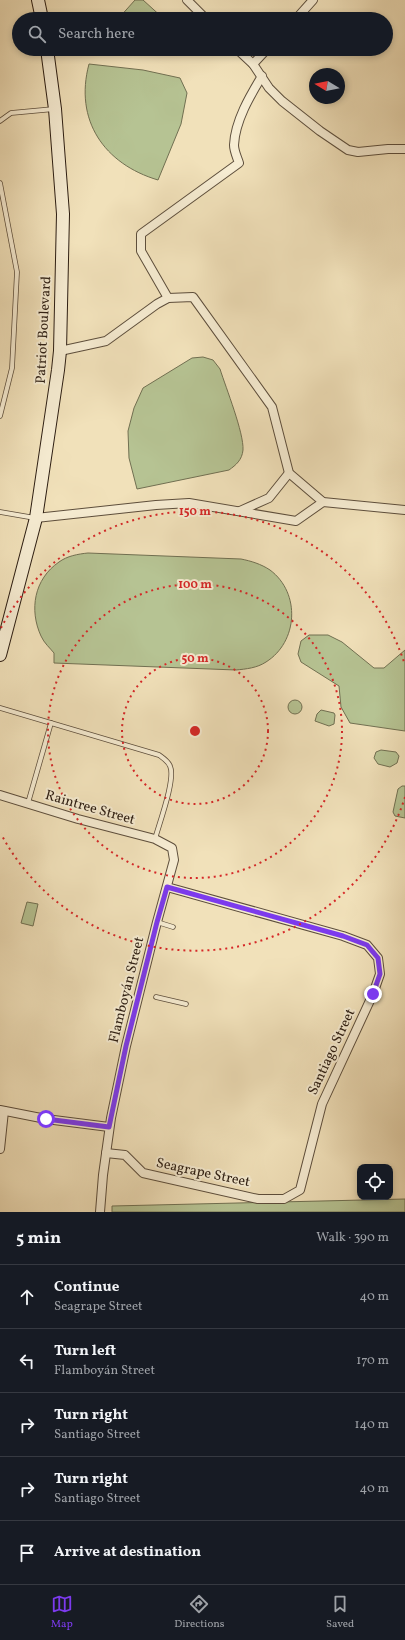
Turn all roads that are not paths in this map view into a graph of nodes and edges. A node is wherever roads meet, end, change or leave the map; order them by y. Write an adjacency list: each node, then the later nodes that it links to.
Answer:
1 (38, 0): 4 (street)
2 (186, 0): 5 (street)
3 (313, 0): 6 (street)
4 (41, 12)
5 (199, 12)
6 (302, 12)
7 (48, 56): 12 (street, Patriot Boulevard)
8 (244, 56): 10 (street)
9 (260, 56): 10 (street)
10 (253, 64): 11 (street)
11 (262, 76): 14 (street); 16 (street)
12 (55, 108): 13 (lane); 17 (street, Patriot Boulevard)
13 (0, 121)
14 (405, 149)
15 (0, 183): 18 (lane)
16 (168, 298): 17 (street); 19 (street)
17 (60, 351): 24 (street, Patriot Boulevard)
18 (0, 416)
19 (289, 473): 20 (street); 22 (street)
20 (323, 502): 21 (street); 22 (street)
21 (405, 510)
22 (240, 511): 24 (street)
23 (0, 512): 24 (lane)
24 (36, 518): 25 (street, Patriot Boulevard)
25 (2, 635): 26 (street, Patriot Boulevard)
26 (0, 655)
27 (0, 708): 28 (lane)
28 (50, 723): 30 (lane); 31 (lane)
29 (0, 795): 30 (street, Raintree Street)
30 (28, 803): 31 (street, Raintree Street)
31 (155, 839): 32 (street, Raintree Street)
32 (172, 848): 33 (street, Flamboyán Street)
33 (167, 887): 34 (street, Flamboyán Street); 42 (street, Santiago Street)
34 (157, 922): 35 (lane); 39 (street, Flamboyán Street)
35 (174, 927)
36 (156, 997): 37 (lane)
37 (186, 1004)
38 (2, 1111): 39 (street); 40 (street)
39 (109, 1127): 41 (street, Flamboyán Street)
40 (0, 1149)
41 (106, 1153): 42 (street, Seagrape Street); 43 (street, Flamboyán Street)
42 (300, 1190)
43 (100, 1212)

